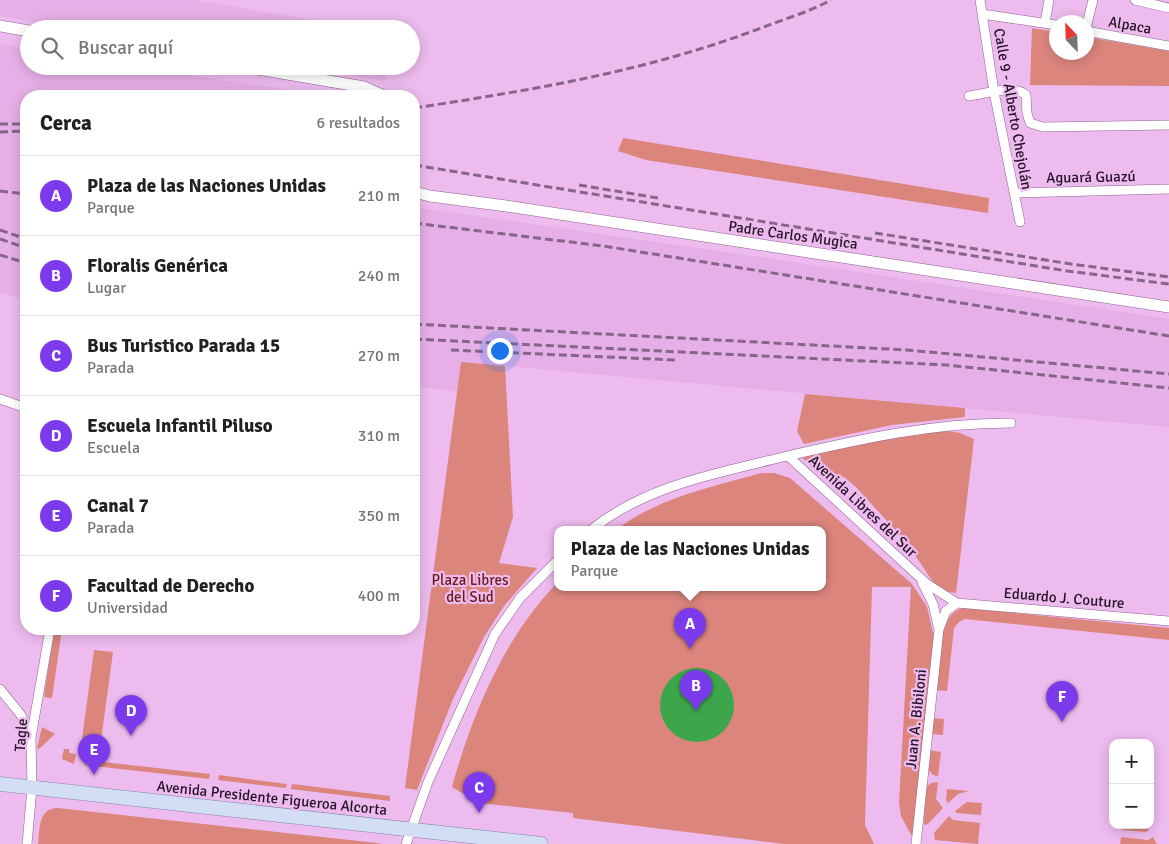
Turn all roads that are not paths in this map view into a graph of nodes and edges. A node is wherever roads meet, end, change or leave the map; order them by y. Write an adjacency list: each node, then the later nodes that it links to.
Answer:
1 (980, 0): 6 (street, Calle 9 - Alberto Chejolán)
2 (1049, 0): 8 (street)
3 (1093, 0): 7 (street)
4 (1134, 0): 5 (street)
5 (1169, 8)
6 (982, 14): 8 (street); 16 (street, Calle 9 - Alberto Chejolán)
7 (1090, 15)
8 (1045, 23): 9 (street)
9 (1049, 24)
10 (0, 26): 11 (street)
11 (20, 29)
12 (1094, 32): 13 (street, Alpaca)
13 (1169, 46)
14 (293, 75): 15 (street)
15 (371, 90)
16 (994, 92): 17 (street); 18 (street); 20 (street, Calle 9 - Alberto Chejolán)
17 (969, 96)
18 (1169, 126)
19 (1169, 189): 20 (street, Aguará Guazú)
20 (1014, 193): 22 (street, Calle 9 - Alberto Chejolán)
21 (420, 194): 23 (street, Padre Carlos Mugica)
22 (1020, 222)
23 (1169, 307)
24 (0, 399): 25 (street)
25 (20, 406)
26 (1011, 422): 27 (street)
27 (788, 456): 28 (street); 30 (street, Avenida Libres del Sur)
28 (596, 526)
29 (554, 564): 39 (street)
30 (918, 576): 31 (street, Avenida Libres del Sur); 33 (street, Avenida Libres del Sur)
31 (957, 603): 32 (street, Eduardo J. Couture); 33 (street, Juan A. Bibiloni)
32 (1169, 621)
33 (939, 629): 43 (street, Juan A. Bibiloni)
34 (49, 635): 36 (street, Tagle)
35 (0, 689): 36 (street)
36 (32, 738): 38 (street, Tagle)
37 (0, 784): 38 (main road, Avenida Presidente Figueroa Alcorta)
38 (32, 788): 39 (main road, Avenida Presidente Figueroa Alcorta); 40 (street, Tagle)
39 (409, 830): 41 (street); 42 (main road, Avenida Presidente Figueroa Alcorta)
40 (27, 844)
41 (406, 844)
42 (540, 844)
43 (916, 844)

